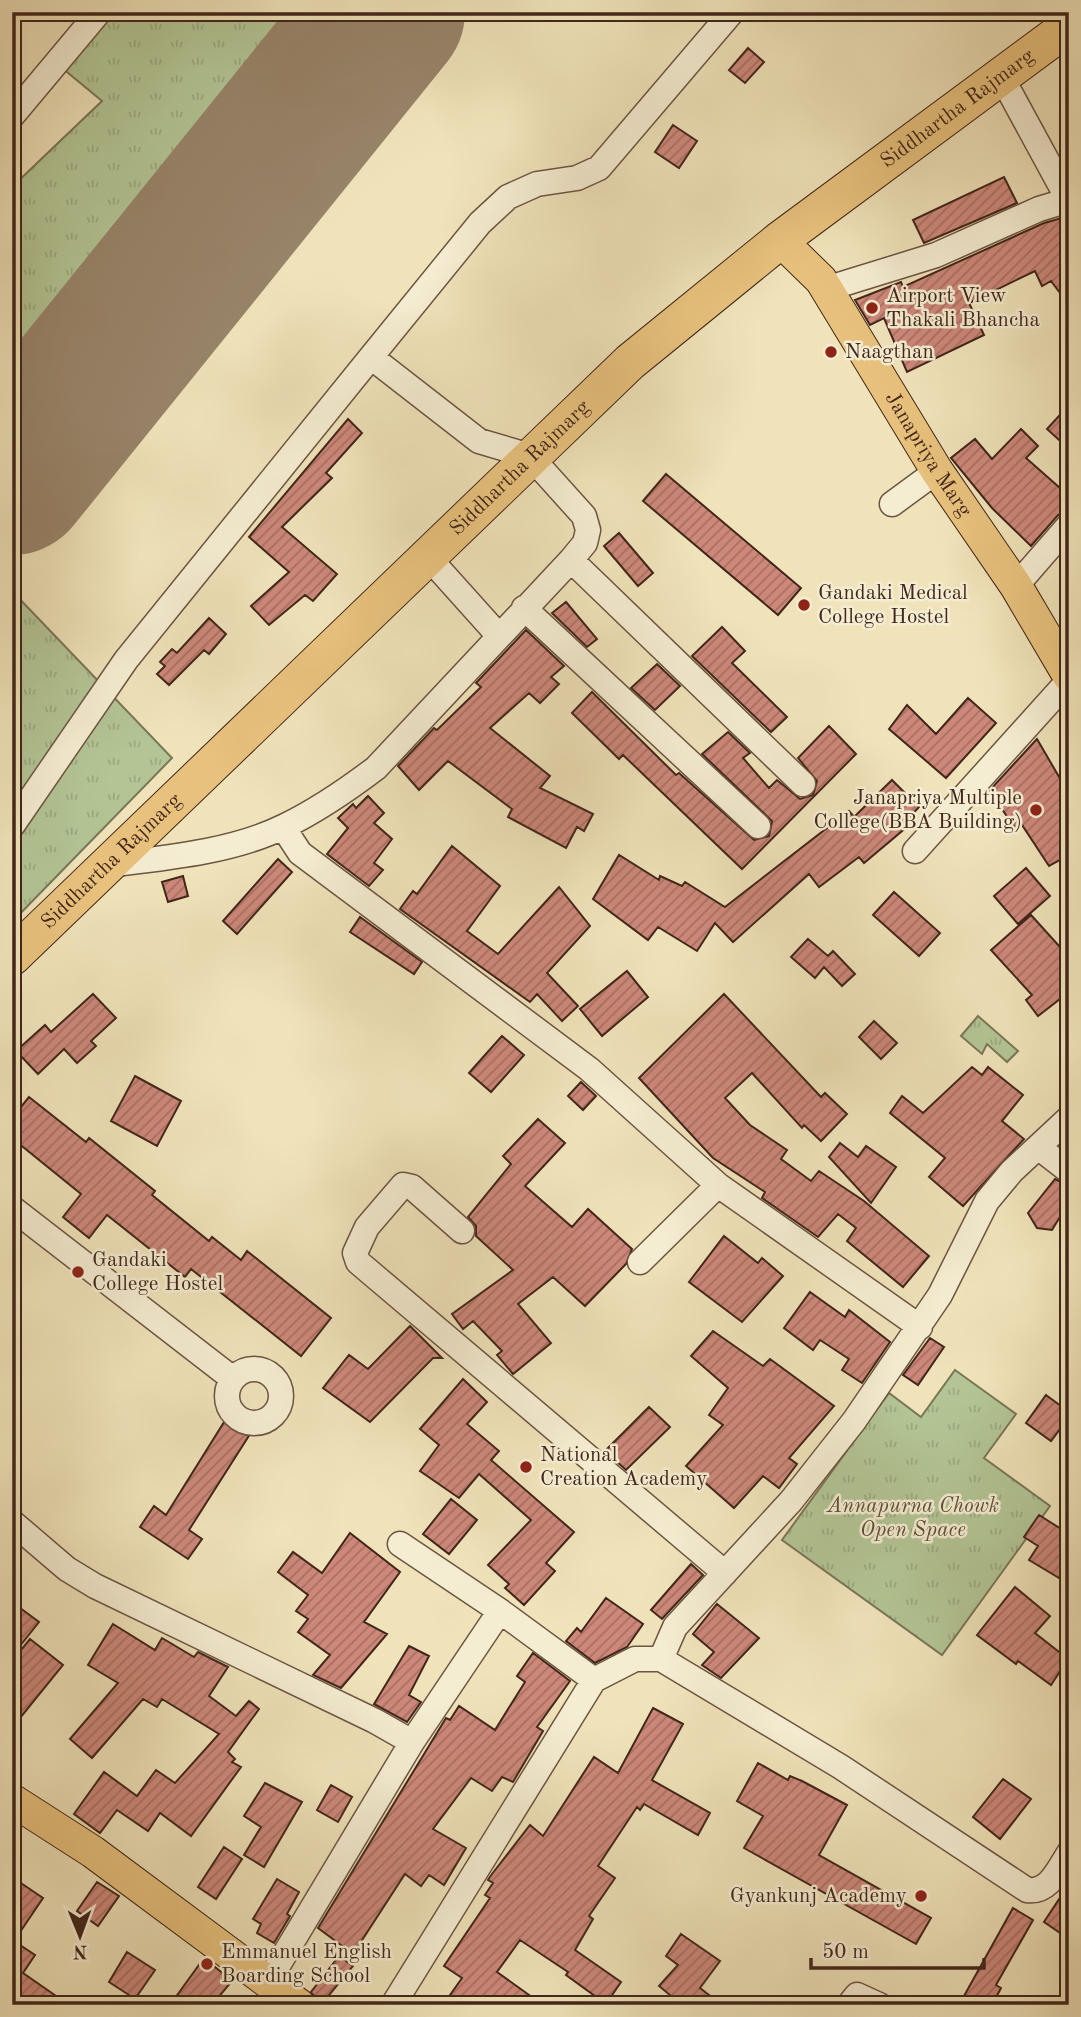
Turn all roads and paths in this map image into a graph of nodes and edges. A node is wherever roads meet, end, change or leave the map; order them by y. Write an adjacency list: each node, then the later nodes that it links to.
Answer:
1 (99, 12): 5 (street)
2 (732, 12): 9 (street)
3 (1069, 26): 4 (highway, Siddhartha Rajmarg)
4 (1001, 76): 6 (street); 7 (highway, Siddhartha Rajmarg)
5 (12, 116)
6 (1068, 200): 8 (street)
7 (780, 240): 8 (main road, Janapriya Marg); 10 (highway, Siddhartha Rajmarg)
8 (827, 289): 11 (main road, Janapriya Marg)
9 (371, 357): 10 (street); 21 (street)
10 (530, 456): 14 (highway, Siddhartha Rajmarg); 15 (street)
11 (937, 471): 12 (street); 16 (main road, Janapriya Marg)
12 (892, 504)
13 (1069, 525): 16 (street)
14 (429, 558): 18 (street); 25 (highway, Siddhartha Rajmarg)
15 (571, 560): 17 (street); 20 (street)
16 (1016, 586): 19 (main road, Janapriya Marg)
17 (524, 608): 18 (street); 22 (street)
18 (499, 636): 23 (street)
19 (1069, 678): 24 (street)
20 (803, 784)
21 (12, 826)
22 (758, 826)
23 (283, 827): 25 (street); 30 (street)
24 (915, 851)
25 (107, 865): 26 (highway, Siddhartha Rajmarg)
26 (12, 957)
27 (1069, 1118): 28 (street)
28 (1038, 1147): 29 (street); 34 (street)
29 (1069, 1171)
30 (718, 1185): 33 (street); 34 (street)
31 (12, 1208): 35 (street)
32 (462, 1231): 38 (street)
33 (640, 1262)
34 (920, 1327): 38 (street)
35 (233, 1379)
36 (12, 1522): 42 (street)
37 (400, 1544): 39 (street)
38 (725, 1573): 40 (street)
39 (500, 1611): 41 (street); 42 (street)
40 (661, 1660): 41 (street); 44 (street)
41 (594, 1680): 47 (street)
42 (412, 1742): 45 (street)
43 (12, 1800): 45 (main road)
44 (1069, 1853)
45 (268, 1982): 46 (main road)
46 (299, 2005)
47 (393, 2005)
48 (849, 2005): 49 (street)
49 (879, 2005)

